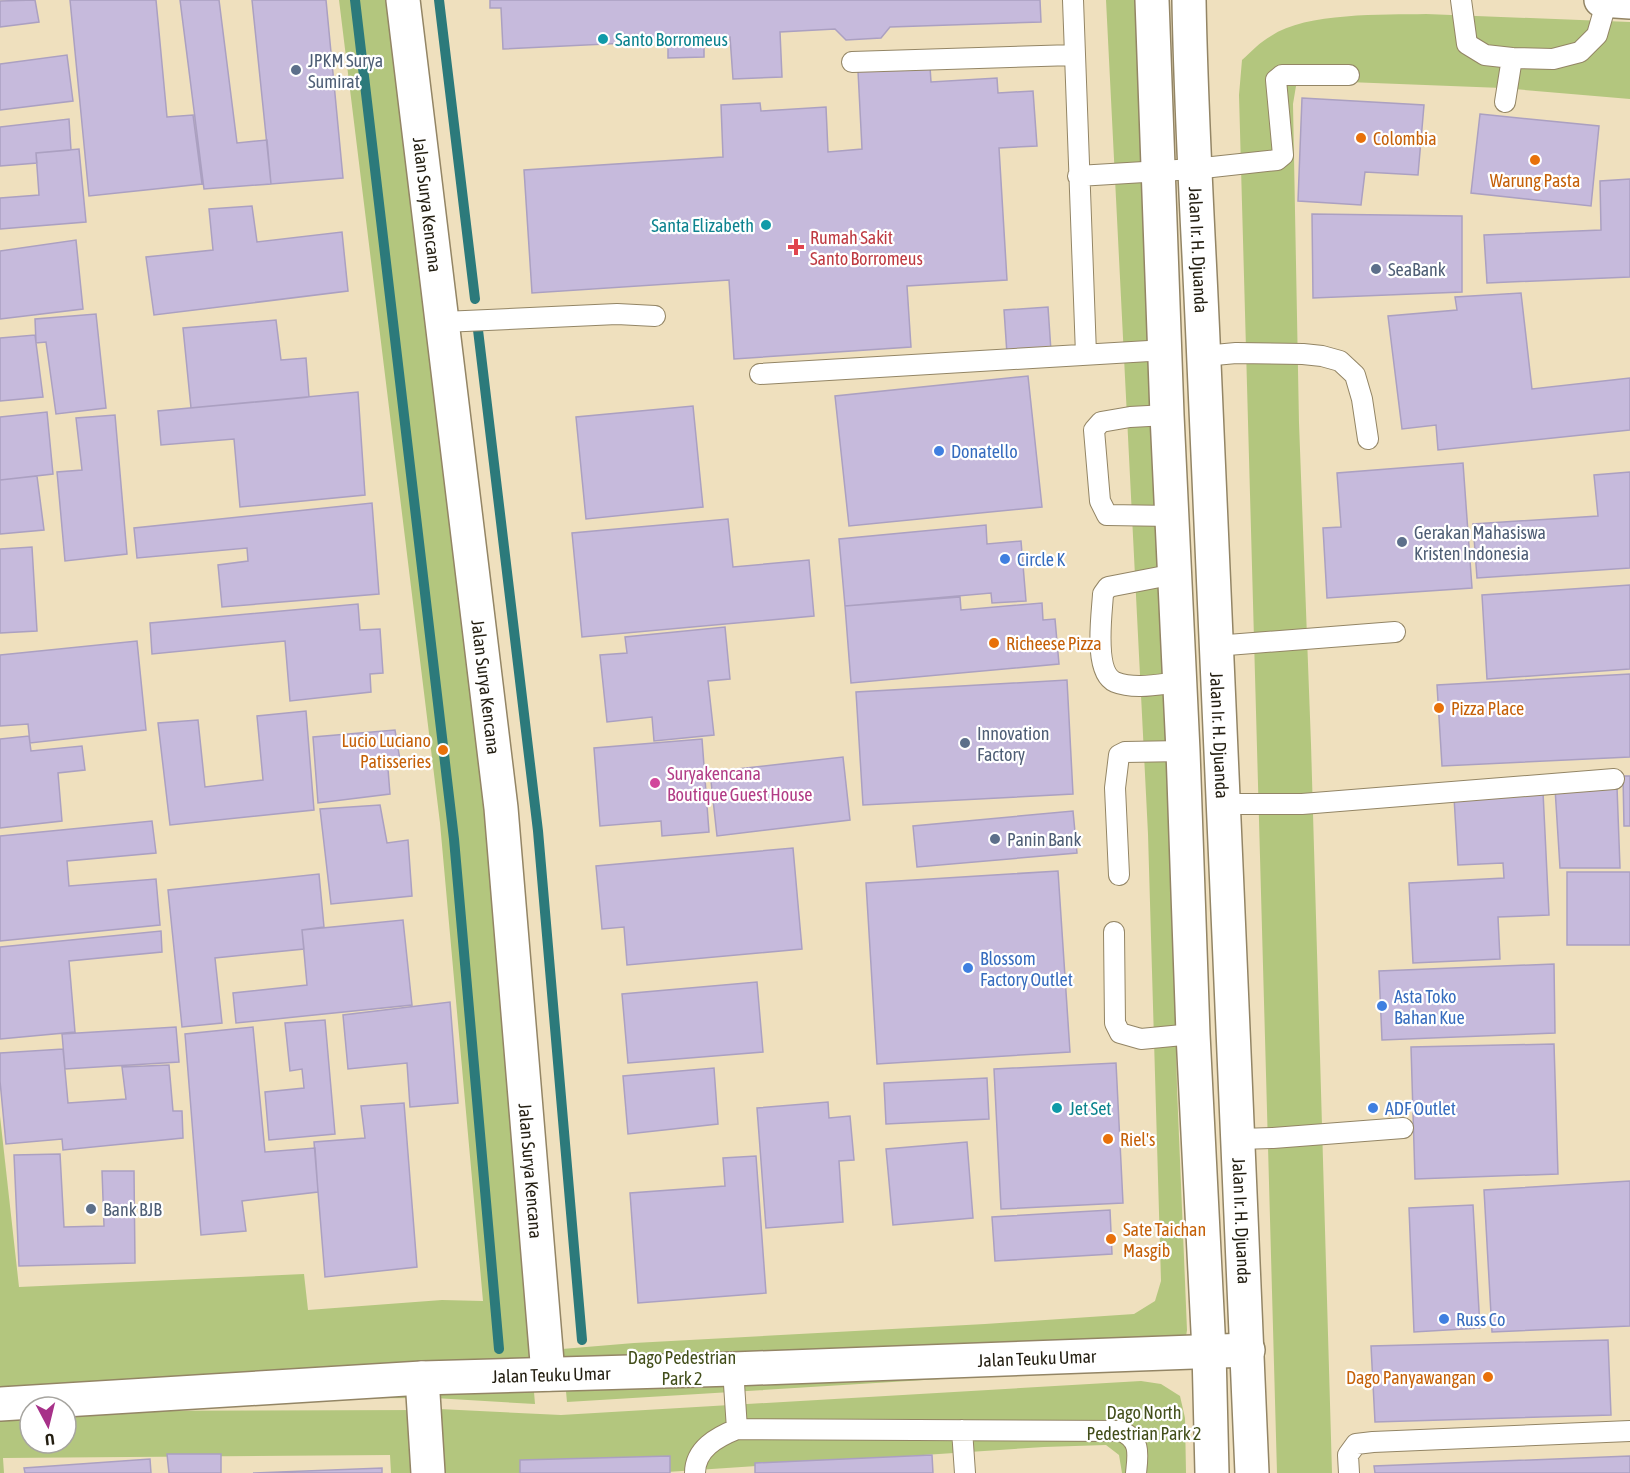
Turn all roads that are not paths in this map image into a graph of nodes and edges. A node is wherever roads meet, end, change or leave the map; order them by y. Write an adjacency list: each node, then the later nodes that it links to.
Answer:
1 (403, 0): 18 (main road, Jalan Surya Kencana)
2 (1073, 0): 9 (lane)
3 (1152, 0): 15 (main road, Jalan Ir. H. Djuanda)
4 (1189, 0): 14 (main road, Jalan Ir. H. Djuanda)
5 (1461, 0): 10 (lane)
6 (1601, 0): 7 (main road)
7 (1607, 0): 8 (main road); 10 (lane)
8 (1630, 2)
9 (1074, 55): 11 (lane); 16 (lane)
10 (1512, 58): 13 (lane)
11 (852, 62)
12 (1349, 75): 14 (lane)
13 (1505, 102)
14 (1194, 169): 15 (lane); 21 (main road, Jalan Ir. H. Djuanda)
15 (1158, 171): 16 (lane); 19 (main road, Jalan Ir. H. Djuanda)
16 (1078, 176): 20 (lane)
17 (655, 316): 18 (lane)
18 (443, 322): 41 (main road, Jalan Surya Kencana)
19 (1166, 350): 20 (lane); 23 (main road, Jalan Ir. H. Djuanda)
20 (1086, 354): 22 (lane)
21 (1203, 356): 24 (lane); 28 (main road, Jalan Ir. H. Djuanda)
22 (760, 374)
23 (1167, 415): 25 (main road, Jalan Ir. H. Djuanda); 25 (lane)
24 (1368, 439)
25 (1172, 516): 26 (main road, Jalan Ir. H. Djuanda)
26 (1174, 574): 29 (main road, Jalan Ir. H. Djuanda); 29 (lane)
27 (1395, 632): 28 (lane)
28 (1215, 646): 32 (main road, Jalan Ir. H. Djuanda)
29 (1180, 682): 30 (main road, Jalan Ir. H. Djuanda)
30 (1183, 751): 33 (lane); 35 (main road, Jalan Ir. H. Djuanda)
31 (1614, 779): 32 (lane)
32 (1224, 804): 37 (main road, Jalan Ir. H. Djuanda)
33 (1119, 875)
34 (1114, 932): 35 (lane)
35 (1193, 1034): 39 (main road, Jalan Ir. H. Djuanda)
36 (1402, 1128): 37 (lane)
37 (1239, 1139): 38 (main road, Jalan Ir. H. Djuanda)
38 (1248, 1350): 39 (main road, Jalan Teuku Umar); 52 (main road, Jalan Ir. H. Djuanda)
39 (1209, 1351): 40 (main road, Jalan Teuku Umar); 51 (main road, Jalan Ir. H. Djuanda)
40 (733, 1369): 41 (main road, Jalan Teuku Umar); 44 (lane)
41 (548, 1374): 42 (main road, Jalan Teuku Umar)
42 (422, 1378): 43 (main road, Jalan Teuku Umar); 47 (main road)
43 (0, 1404)
44 (737, 1429): 45 (lane); 48 (lane)
45 (962, 1430): 49 (lane); 50 (lane)
46 (1630, 1431): 53 (lane)
47 (428, 1473)
48 (695, 1473)
49 (965, 1473)
50 (1136, 1473)
51 (1212, 1473)
52 (1252, 1473)
53 (1349, 1473)

